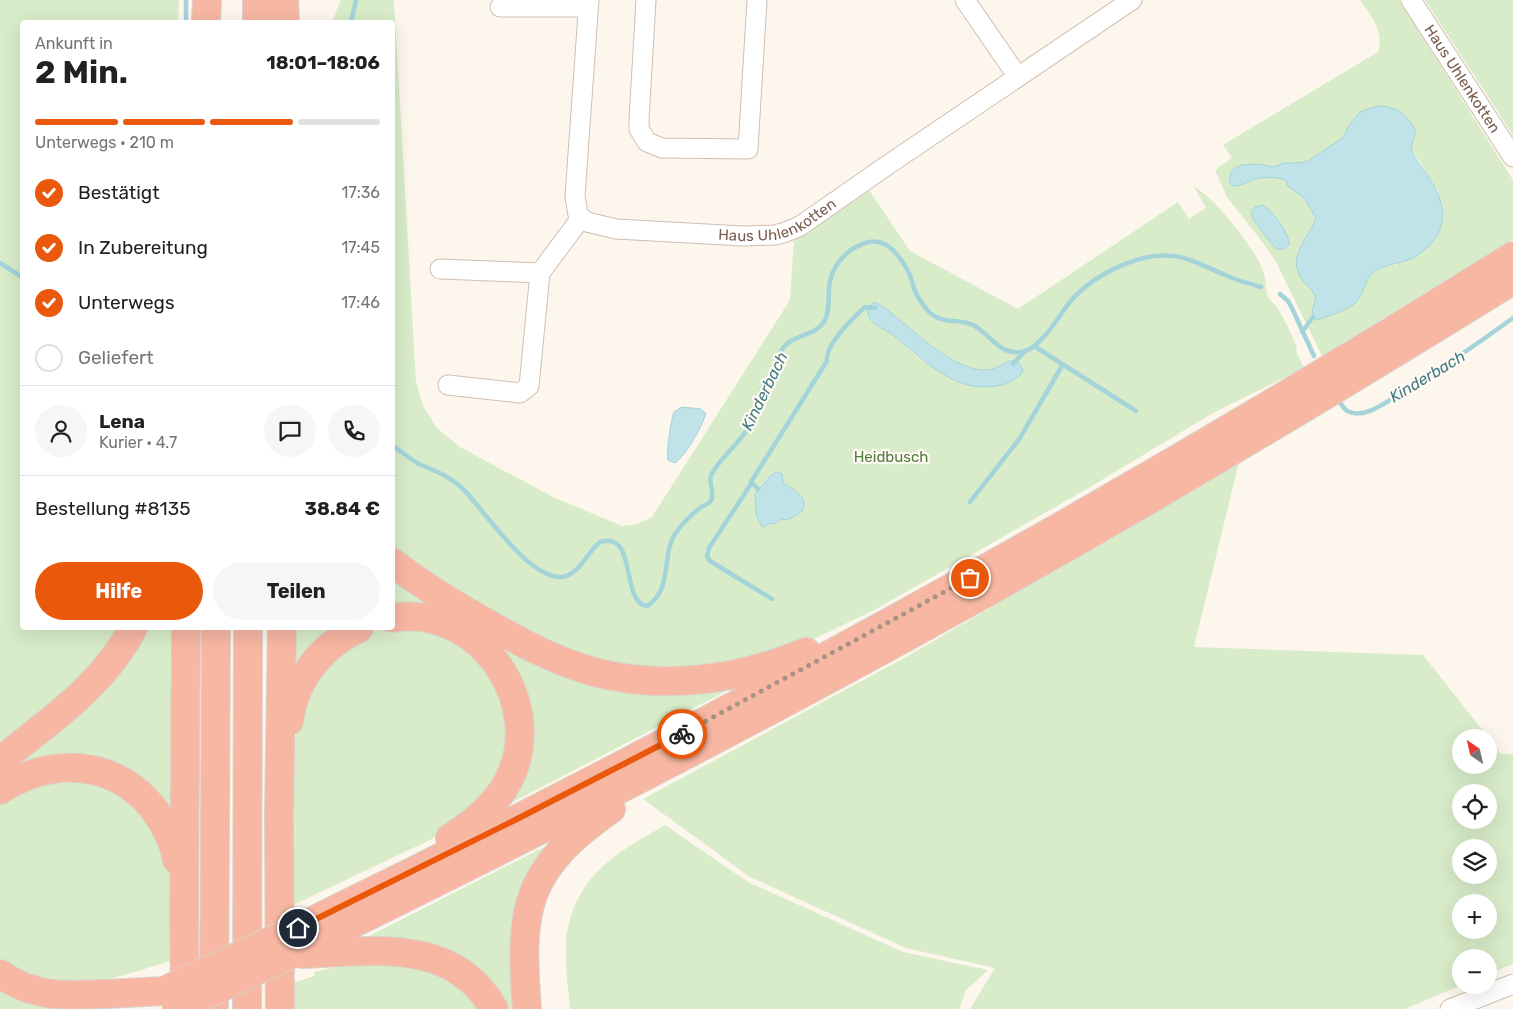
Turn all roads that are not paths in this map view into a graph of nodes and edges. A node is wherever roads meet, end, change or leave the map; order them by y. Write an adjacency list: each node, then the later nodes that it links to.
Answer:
1 (207, 0): 12 (highway)
2 (224, 0): 13 (highway)
3 (258, 0): 14 (highway)
4 (284, 0): 15 (highway)
5 (646, 0): 6 (street)
6 (757, 0)
7 (965, 0): 16 (street)
8 (1132, 0): 16 (street, Haus Uhlenkotten)
9 (1412, 0): 17 (street, Haus Uhlenkotten)
10 (588, 3): 11 (street); 18 (street)
11 (500, 7)
12 (206, 20)
13 (224, 20)
14 (257, 20)
15 (285, 20)
16 (1018, 77): 18 (street, Haus Uhlenkotten)
17 (1513, 157)
18 (581, 218): 21 (street)
19 (1513, 256): 25 (highway)
20 (440, 269): 21 (street)
21 (540, 273): 23 (street)
22 (1513, 280): 33 (highway)
23 (448, 385)
24 (395, 564): 25 (highway)
25 (954, 587): 37 (highway)
26 (395, 618): 37 (highway)
27 (132, 630): 34 (highway)
28 (186, 630): 38 (highway)
29 (216, 630): 45 (highway)
30 (248, 630): 46 (highway)
31 (282, 630): 36 (highway)
32 (355, 630): 36 (highway)
33 (748, 723): 39 (highway); 49 (highway)
34 (0, 761)
35 (0, 790): 38 (highway)
36 (279, 814): 47 (highway)
37 (345, 904): 42 (highway, bridge)
38 (184, 914): 44 (highway)
39 (291, 954): 42 (highway, bridge); 48 (highway)
40 (0, 974): 42 (highway)
41 (1513, 984): 50 (street)
42 (170, 1000): 43 (highway)
43 (126, 1009)
44 (185, 1009)
45 (214, 1009)
46 (247, 1009)
47 (280, 1009)
48 (494, 1009)
49 (527, 1009)
50 (1450, 1009)

